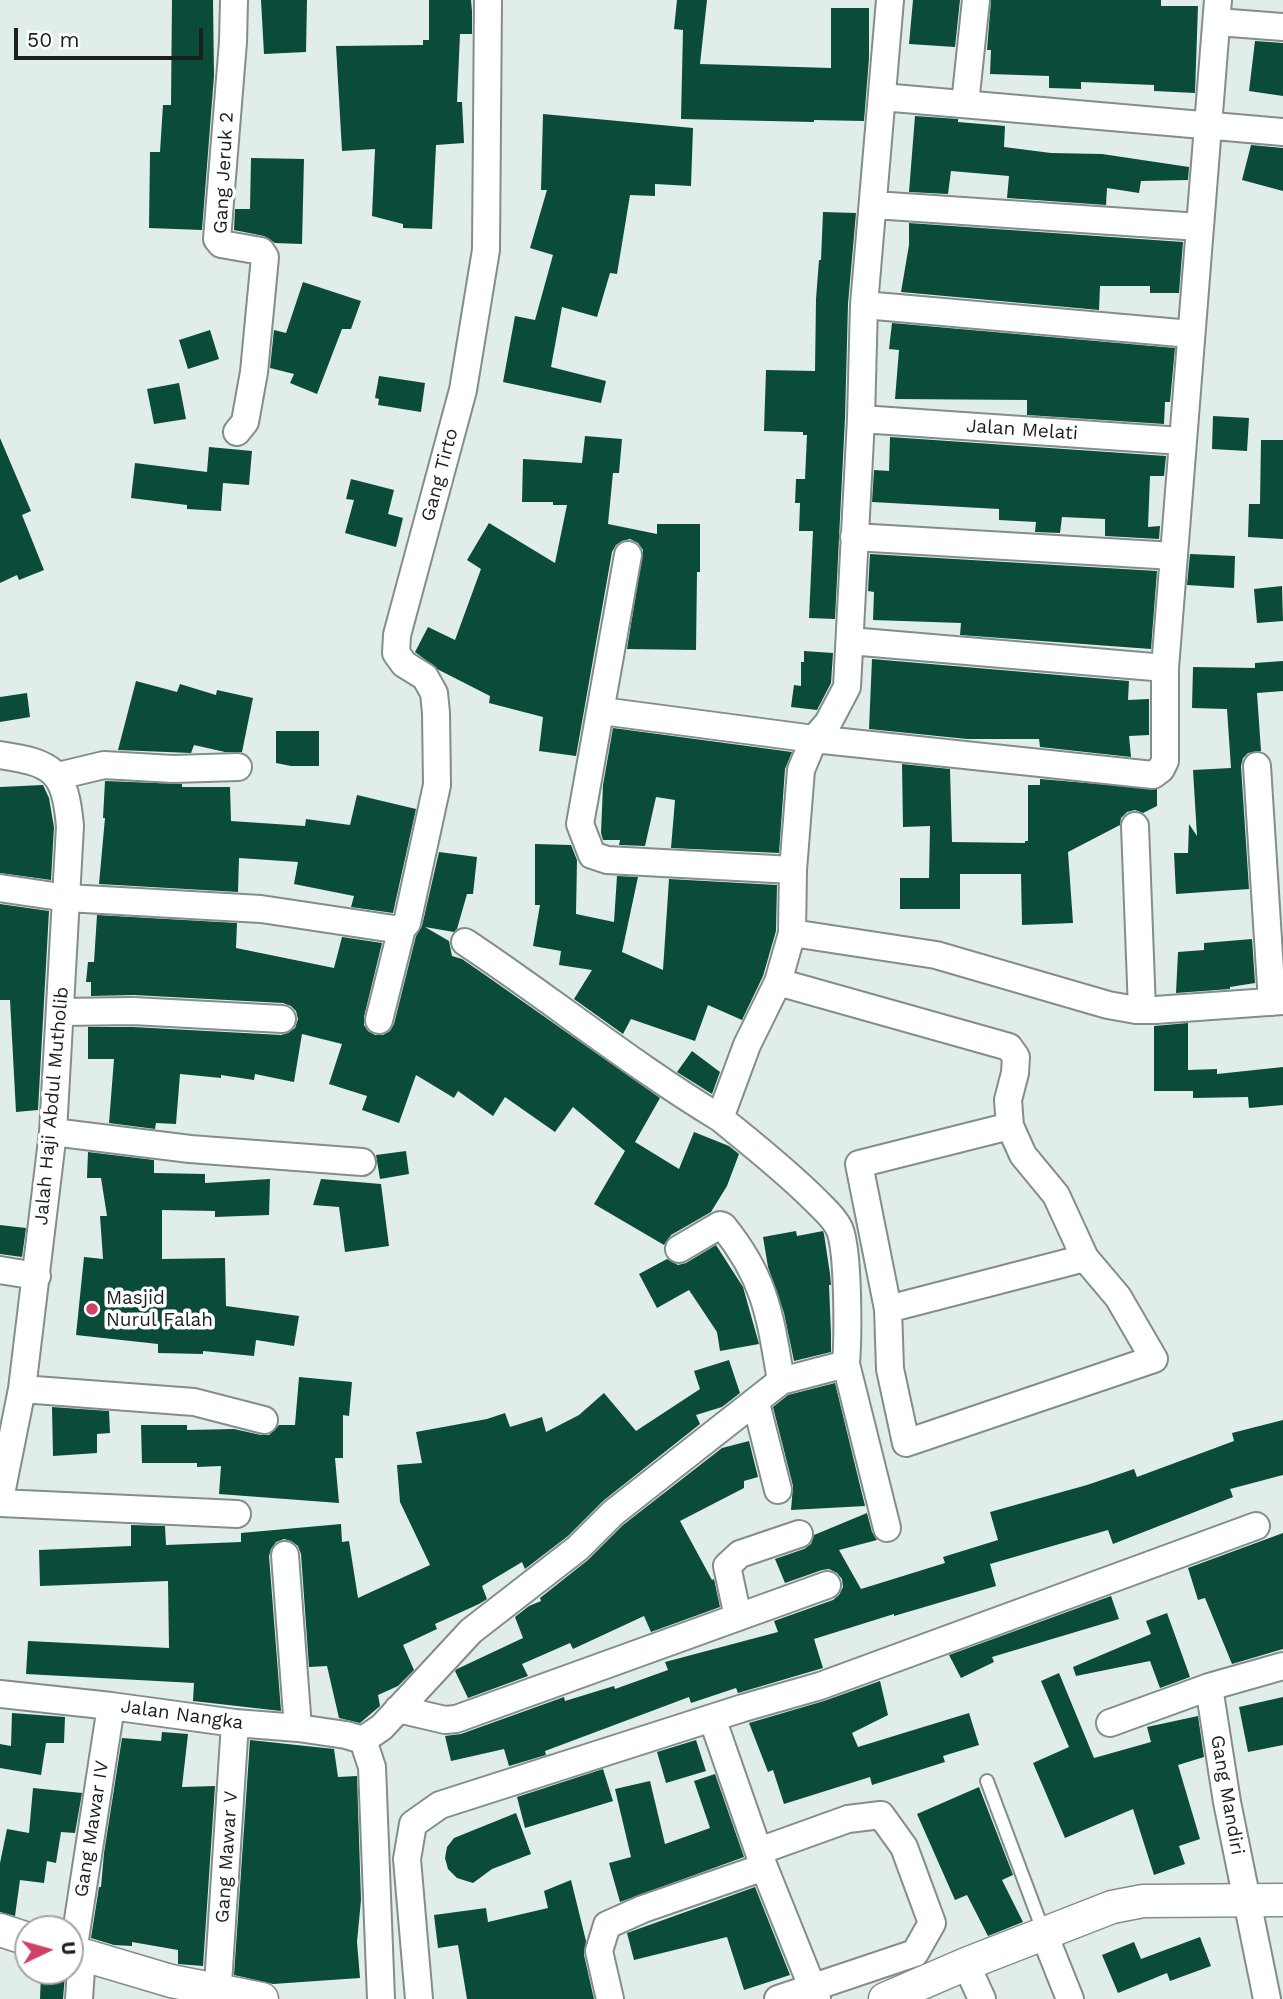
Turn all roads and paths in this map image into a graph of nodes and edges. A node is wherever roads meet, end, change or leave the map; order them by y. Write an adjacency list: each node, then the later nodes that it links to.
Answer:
1 (234, 0): 16 (street, Gang Jeruk 2)
2 (488, 0): 33 (street, Gang Tirto)
3 (890, 0): 7 (street)
4 (976, 0): 8 (street)
5 (1218, 11): 6 (street); 9 (street)
6 (1283, 27)
7 (882, 97): 8 (street); 11 (street)
8 (965, 104): 9 (street)
9 (1209, 125): 10 (street); 12 (street)
10 (1283, 131)
11 (874, 205): 12 (street); 13 (street)
12 (1200, 227): 14 (street)
13 (864, 305): 14 (street); 15 (street)
14 (1191, 334): 17 (street)
15 (861, 419): 17 (street, Jalan Melati); 18 (street)
16 (237, 432)
17 (1182, 441): 20 (street)
18 (854, 537): 20 (street); 21 (street)
19 (628, 555): 23 (street)
20 (1174, 556): 22 (street)
21 (850, 641): 22 (street); 24 (street)
22 (1165, 668): 24 (street)
23 (602, 711): 24 (street); 30 (street)
24 (814, 739): 30 (street)
25 (0, 755): 28 (street)
26 (1257, 766): 37 (street)
27 (238, 767): 28 (street)
28 (58, 776): 32 (street, Jalah Haji Abdul Mutholib)
29 (1135, 826): 38 (street)
30 (793, 870): 34 (street)
31 (0, 888): 32 (street)
32 (67, 898): 33 (street); 39 (street, Jalah Haji Abdul Mutholib)
33 (402, 928): 41 (street, Gang Tirto)
34 (792, 933): 36 (street); 38 (street)
35 (465, 942): 42 (street)
36 (778, 982): 42 (street); 43 (street)
37 (1277, 1001): 38 (street)
38 (1142, 1010)
39 (60, 1012): 40 (street); 44 (street, Jalah Haji Abdul Mutholib)
40 (282, 1018)
41 (379, 1020)
42 (720, 1118): 51 (street)
43 (1010, 1126): 47 (street); 50 (street)
44 (53, 1132): 45 (street); 49 (street, Jalah Haji Abdul Mutholib)
45 (362, 1162)
46 (679, 1249): 52 (street)
47 (1085, 1258): 50 (street); 50 (street)
48 (0, 1270): 49 (street)
49 (37, 1276): 53 (street, Jalah Haji Abdul Mutholib)
50 (888, 1309)
51 (846, 1364): 52 (street); 60 (street)
52 (781, 1381): 54 (street)
53 (22, 1389): 55 (street); 57 (street, Jalah Haji Abdul Mutholib)
54 (755, 1403): 56 (street); 69 (street)
55 (264, 1420)
56 (778, 1490)
57 (0, 1501): 58 (street)
58 (237, 1514)
59 (1256, 1526): 70 (street)
60 (887, 1528)
61 (799, 1534): 64 (street)
62 (285, 1555): 73 (street)
63 (827, 1585): 64 (street)
64 (738, 1617): 69 (street)
65 (1283, 1666): 66 (street)
66 (1209, 1687): 72 (street); 78 (street, Gang Mandiri)
67 (0, 1694): 68 (street, Jalan Nangka)
68 (111, 1706): 71 (street, Jalan Nangka); 79 (street, Gang Mawar IV)
69 (398, 1709): 74 (street)
70 (712, 1718): 76 (street); 87 (street)
71 (235, 1723): 73 (street, Jalan Nangka); 84 (street, Gang Mawar V)
72 (1110, 1723)
73 (298, 1728): 74 (street, Jalan Nangka)
74 (363, 1740): 86 (street)
75 (987, 1780): 80 (lane)
76 (762, 1859): 83 (street); 83 (street); 88 (street)
77 (1283, 1900): 78 (street)
78 (1247, 1902): 80 (street); 93 (street, Gang Mandiri)
79 (81, 1915)
80 (1044, 1934): 82 (street); 92 (street)
81 (84, 1956): 84 (street)
82 (965, 1964): 90 (street); 91 (street)
83 (814, 1993): 89 (street)
84 (218, 1995): 85 (street)
85 (262, 1999)
86 (381, 1999)
87 (419, 1999)
88 (610, 1999)
89 (778, 1999)
90 (885, 1999)
91 (982, 1999)
92 (1070, 1999)
93 (1267, 1999)

